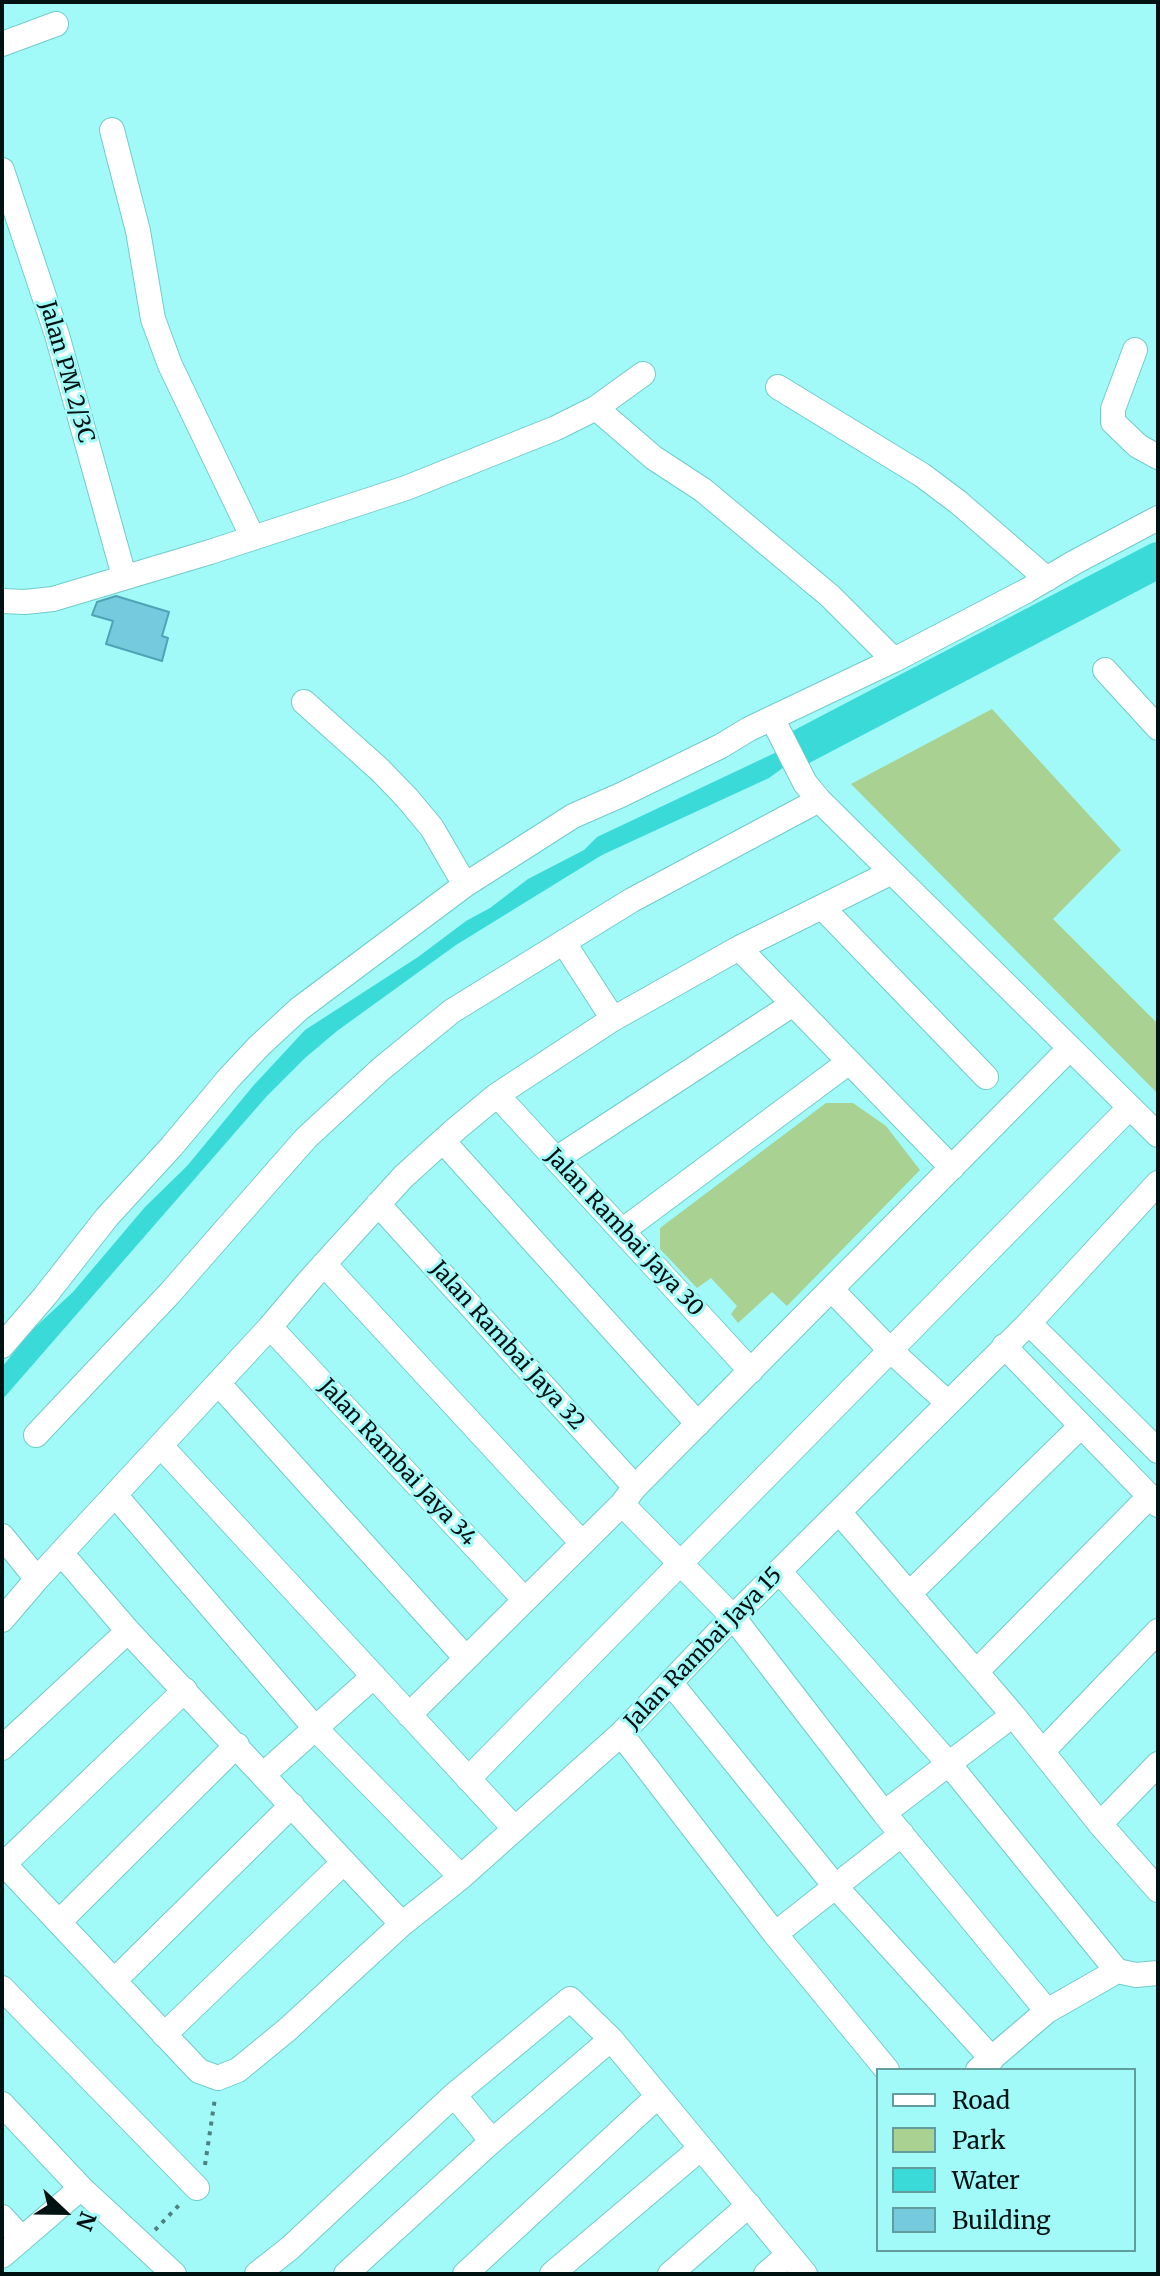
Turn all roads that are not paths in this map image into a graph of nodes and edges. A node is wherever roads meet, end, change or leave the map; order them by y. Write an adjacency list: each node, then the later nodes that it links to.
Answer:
1 (56, 24): 2 (street)
2 (2, 44)
3 (112, 130): 11 (street)
4 (2, 170): 12 (street, Jalan PM 2/3C)
5 (1135, 350): 9 (street)
6 (643, 374): 8 (street)
7 (778, 387): 13 (street)
8 (596, 408): 11 (street); 15 (street)
9 (1158, 457)
10 (1158, 518): 13 (street)
11 (253, 538): 12 (street)
12 (124, 576): 14 (street)
13 (1047, 579): 15 (street)
14 (2, 601)
15 (894, 660): 18 (street)
16 (1105, 670): 19 (street)
17 (304, 702): 22 (street)
18 (776, 726): 20 (street); 22 (street)
19 (1158, 728)
20 (812, 791): 21 (street); 24 (street)
21 (892, 872): 23 (street); 28 (street)
22 (465, 885): 44 (street)
23 (822, 907): 25 (street); 30 (street)
24 (564, 943): 27 (street); 52 (street)
25 (739, 948): 26 (street); 27 (street)
26 (793, 1004): 29 (street); 35 (street)
27 (613, 1019): 31 (street)
28 (1070, 1048): 32 (street); 36 (street)
29 (849, 1062): 36 (street); 39 (street)
30 (986, 1077)
31 (497, 1095): 34 (street); 35 (street, Jalan Rambai Jaya 30)
32 (1130, 1107): 33 (street); 46 (street)
33 (1158, 1135)
34 (443, 1141): 38 (street); 50 (street)
35 (556, 1159): 39 (street, Jalan Rambai Jaya 30)
36 (952, 1168): 41 (street)
37 (1155, 1193): 42 (street, Jalan Rambai Jaya 15)
38 (378, 1204): 40 (street); 56 (street, Jalan Rambai Jaya 32)
39 (622, 1231): 47 (street, Jalan Rambai Jaya 30)
40 (324, 1264): 43 (street); 60 (street)
41 (832, 1290): 46 (street); 47 (street)
42 (1029, 1323): 45 (street, Jalan Rambai Jaya 15); 54 (street)
43 (270, 1327): 48 (street); 66 (street, Jalan Rambai Jaya 34)
44 (2, 1346)
45 (1004, 1346): 49 (street, Jalan Rambai Jaya 15); 51 (street)
46 (890, 1350): 49 (street); 62 (street)
47 (751, 1371): 50 (street)
48 (218, 1383): 53 (street); 71 (street)
49 (948, 1403): 58 (street, Jalan Rambai Jaya 15)
50 (698, 1424): 56 (street)
51 (1081, 1426): 57 (street); 65 (street)
52 (36, 1435)
53 (161, 1446): 55 (street); 73 (street)
54 (1158, 1451)
55 (115, 1495): 61 (street); 78 (street)
56 (628, 1495): 60 (street); 62 (street, Jalan Rambai Jaya 32)
57 (1154, 1501): 72 (street)
58 (839, 1512): 63 (street, Jalan Rambai Jaya 15); 65 (street)
59 (2, 1536): 64 (street)
60 (582, 1543): 66 (street)
61 (62, 1554): 64 (street); 69 (street)
62 (680, 1562): 67 (street, Jalan Rambai Jaya 32); 86 (street)
63 (779, 1571): 67 (street, Jalan Rambai Jaya 15); 83 (street)
64 (37, 1579): 68 (street)
65 (909, 1594): 72 (street)
66 (524, 1599): 71 (street)
67 (733, 1617): 74 (street, Jalan Rambai Jaya 15); 88 (street, Jalan Rambai Jaya 32)
68 (2, 1620)
69 (128, 1631): 75 (street); 81 (street)
70 (1158, 1631): 82 (street)
71 (465, 1657): 76 (street)
72 (976, 1672): 77 (street)
73 (374, 1676): 76 (street); 78 (street)
74 (670, 1682): 79 (street, Jalan Rambai Jaya 15); 95 (street)
75 (185, 1690): 80 (street); 93 (street)
76 (409, 1715): 86 (street)
77 (1013, 1715): 82 (street); 83 (street)
78 (315, 1728): 85 (street); 94 (street)
79 (621, 1734): 90 (street, Jalan Rambai Jaya 15); 99 (street)
80 (237, 1745): 85 (street); 97 (street)
81 (2, 1748)
82 (1043, 1751): 89 (street)
83 (949, 1764): 88 (street); 100 (street)
84 (1158, 1764): 89 (street)
85 (264, 1774): 87 (street)
86 (468, 1779): 90 (street)
87 (292, 1805): 92 (street); 102 (street)
88 (884, 1813): 91 (street, Jalan Rambai Jaya 32)
89 (1100, 1824): 96 (street)
90 (515, 1829): 94 (street, Jalan Rambai Jaya 15)
91 (902, 1834): 95 (street); 104 (street, Jalan Rambai Jaya 32)
92 (344, 1862): 98 (street); 105 (street)
93 (3, 1863): 97 (street)
94 (461, 1877): 98 (street, Jalan Rambai Jaya 15)
95 (835, 1886): 99 (street); 107 (street)
96 (1157, 1887)
97 (59, 1922): 102 (street)
98 (402, 1924): 105 (street, Jalan Rambai Jaya 15)
99 (775, 1934): 108 (street)
100 (1117, 1971): 101 (street); 104 (street)
101 (1158, 1973)
102 (114, 1981): 105 (street)
103 (2, 1988): 115 (street)
104 (1047, 2011): 107 (street)
105 (164, 2035)
106 (611, 2039): 109 (street); 110 (street); 112 (street)
107 (985, 2064)
108 (885, 2068)
109 (454, 2095): 112 (street); 122 (street)
110 (658, 2096): 113 (street); 124 (street)
111 (2, 2104): 114 (street)
112 (492, 2141): 123 (street)
113 (701, 2148): 116 (street); 125 (street)
114 (81, 2188): 118 (street); 121 (street)
115 (197, 2188)
116 (749, 2205): 119 (street); 126 (street)
117 (2, 2217): 118 (street)
118 (22, 2239): 120 (street)
119 (789, 2254): 127 (street); 128 (street)
120 (2, 2256)
121 (174, 2274)
122 (257, 2274)
123 (346, 2274)
124 (465, 2274)
125 (552, 2274)
126 (670, 2274)
127 (766, 2274)
128 (805, 2274)

